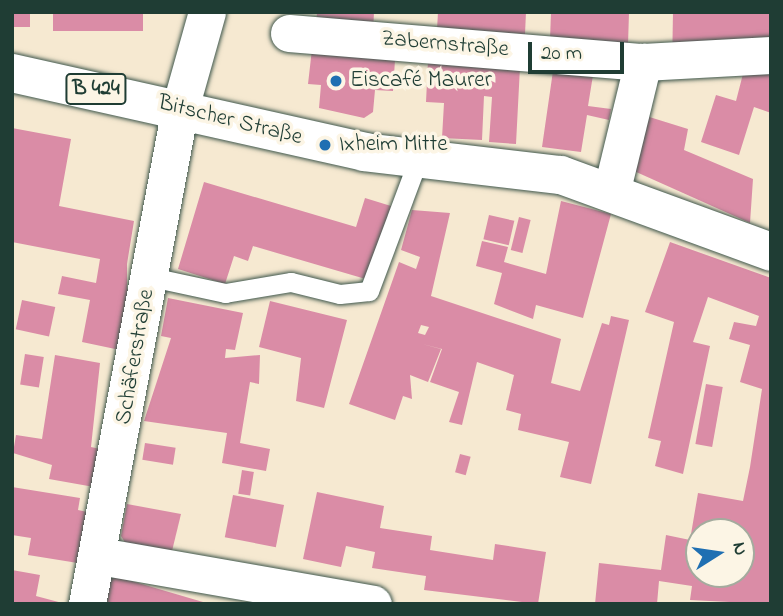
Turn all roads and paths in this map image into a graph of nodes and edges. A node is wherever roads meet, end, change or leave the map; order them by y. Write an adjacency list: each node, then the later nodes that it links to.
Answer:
1 (207, 12): 6 (street, Schäferstraße)
2 (289, 33): 4 (street, Zabernstraße)
3 (771, 55): 4 (street, Zabernstraße)
4 (643, 62): 8 (street)
5 (12, 73): 6 (main road, Bitscher Straße / B 424)
6 (180, 108): 7 (main road, Bitscher Straße / B 424); 10 (street, Schäferstraße)
7 (418, 160): 8 (main road, Bitscher Straße / B 424); 10 (lane)
8 (612, 189): 9 (main road, Bitscher Straße / B 424)
9 (771, 252)
10 (151, 277): 11 (street, Schäferstraße)
11 (99, 556): 12 (street, Schäferstraße); 13 (street)
12 (87, 604)
13 (373, 604)

